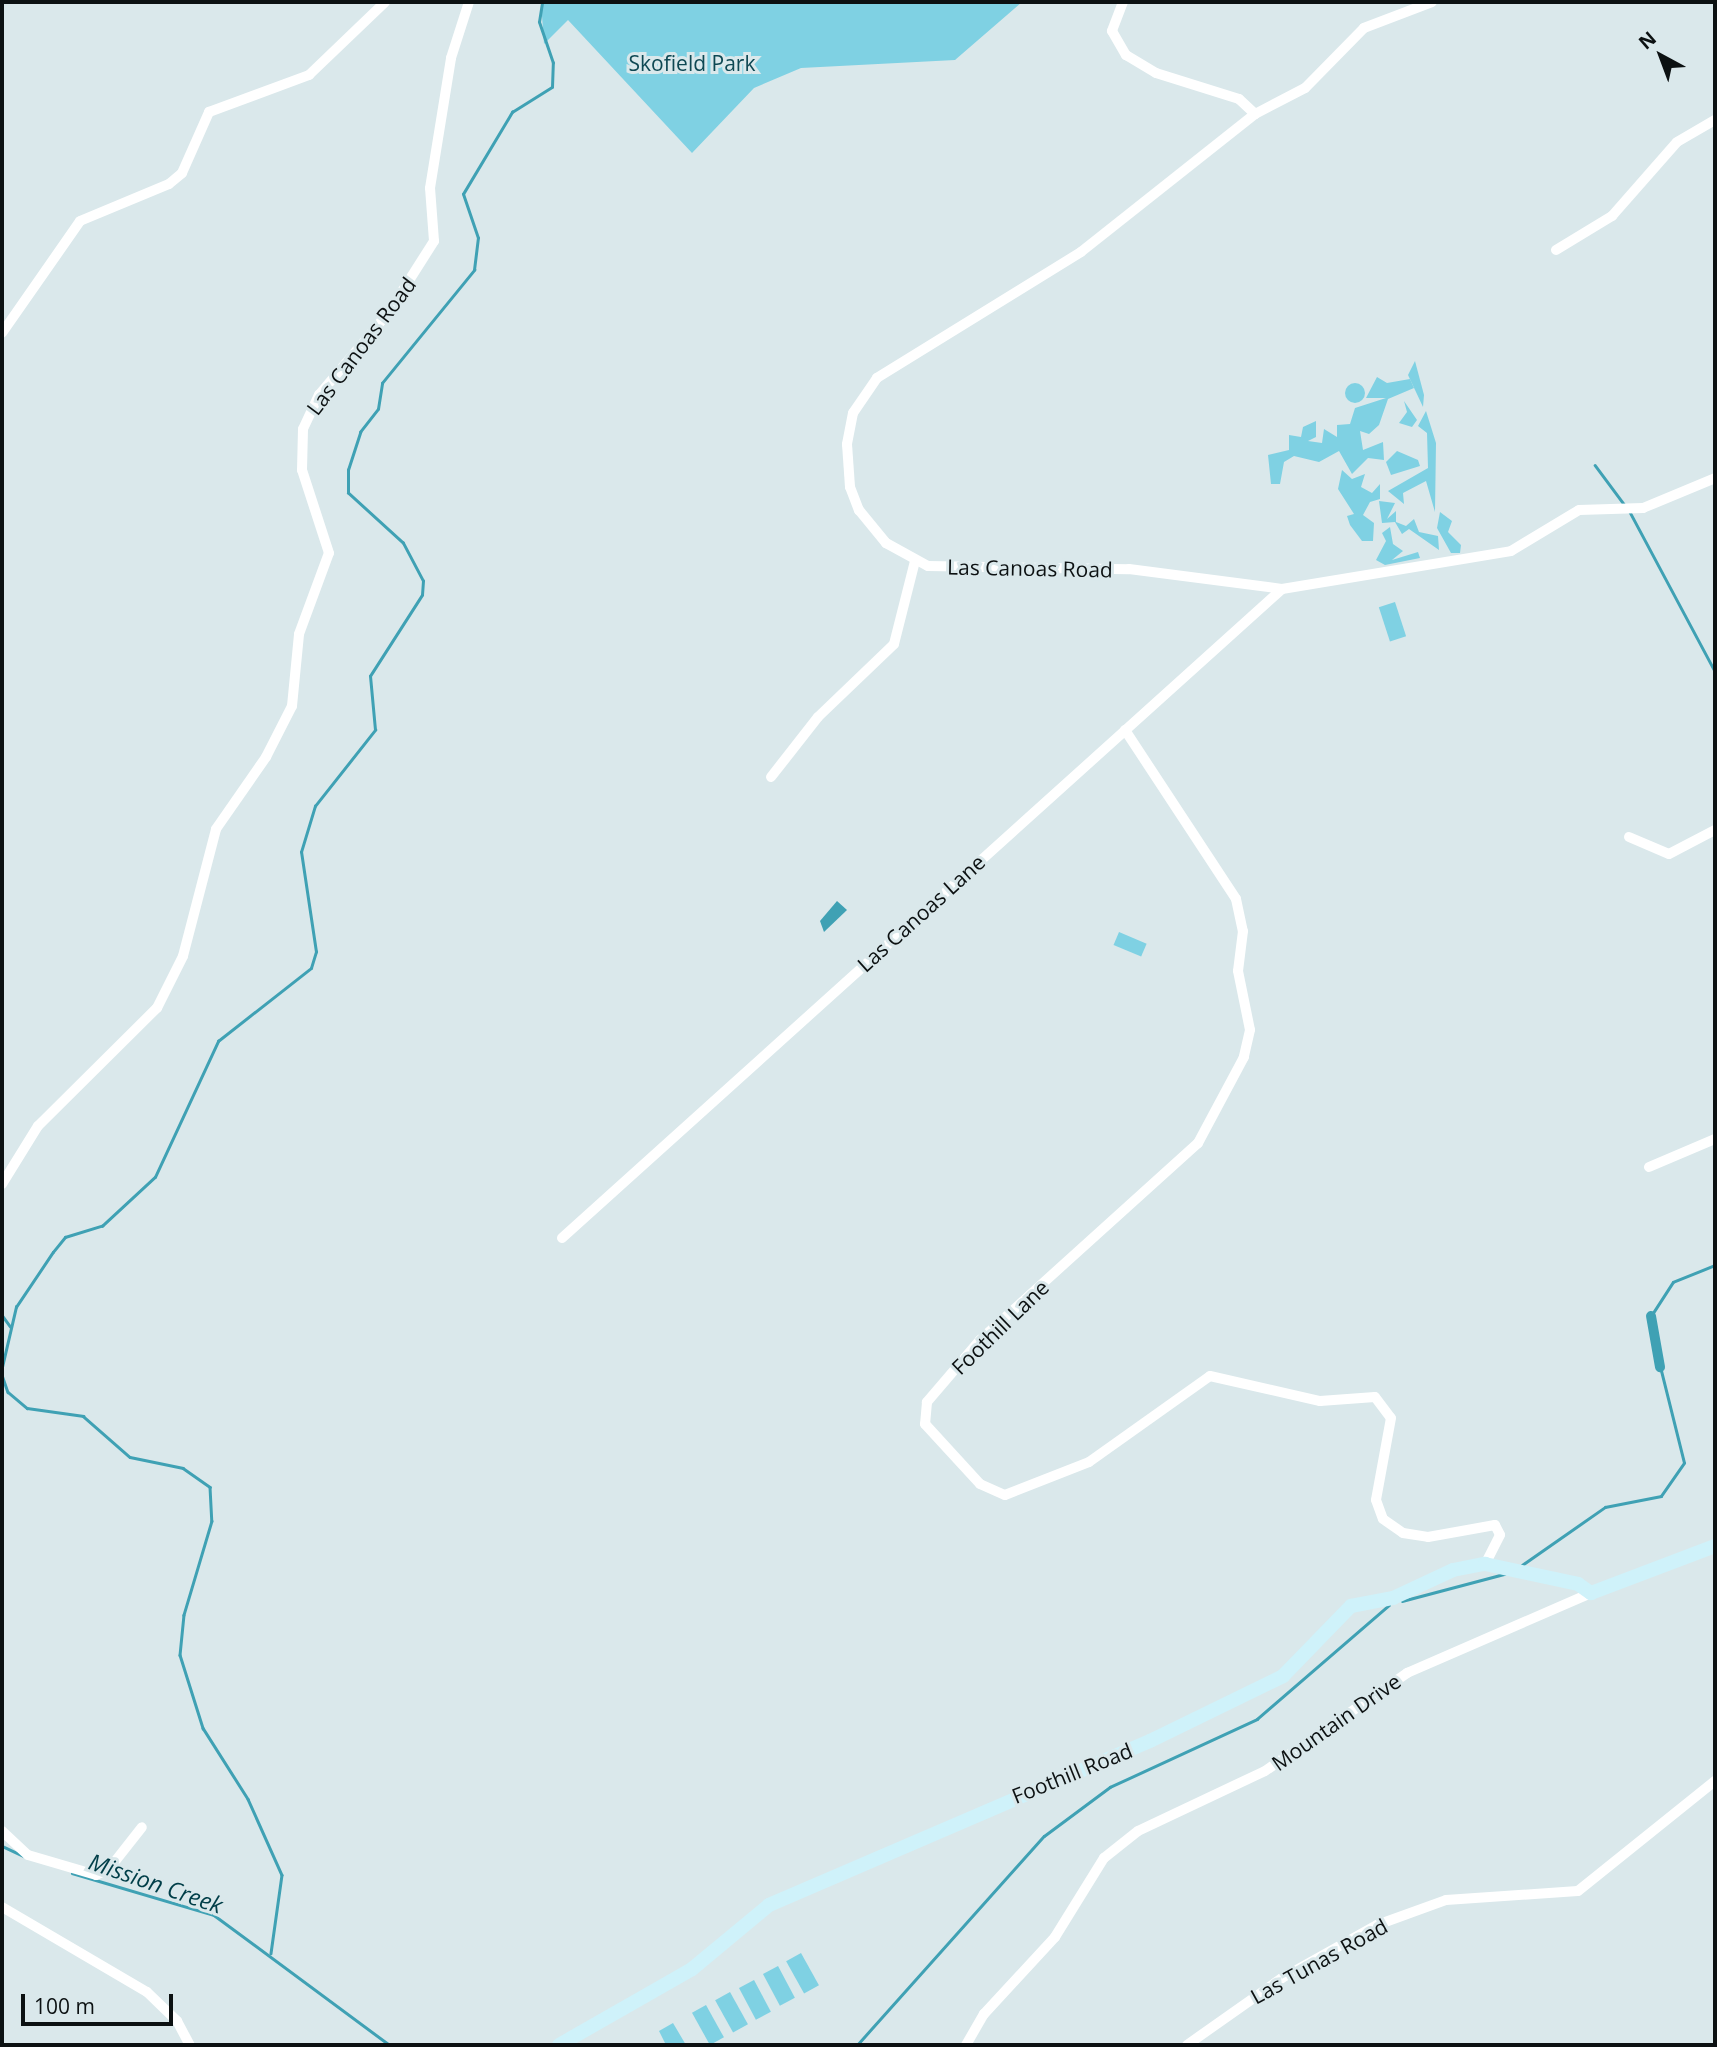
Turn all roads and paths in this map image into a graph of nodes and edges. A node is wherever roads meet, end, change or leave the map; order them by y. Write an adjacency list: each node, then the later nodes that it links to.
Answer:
1 (385, 2): 8 (street)
2 (469, 2): 18 (street, Las Canoas Road)
3 (1122, 2): 5 (street)
4 (1432, 2): 5 (street, Las Canoas Road)
5 (1255, 114): 10 (street, Las Canoas Road)
6 (1715, 120): 7 (street)
7 (1556, 250)
8 (2, 333)
9 (1715, 478): 11 (street, Las Canoas Road)
10 (915, 561): 11 (street, Las Canoas Road); 13 (street)
11 (1282, 589): 12 (street, Las Canoas Lane)
12 (1125, 730): 19 (street, Las Canoas Lane); 21 (street, Foothill Lane)
13 (771, 777)
14 (1715, 831): 15 (street)
15 (1629, 837)
16 (1715, 1139): 17 (street)
17 (1649, 1167)
18 (2, 1184)
19 (562, 1238)
20 (1715, 1546): 22 (main road, Mountain Drive)
21 (1485, 1564): 22 (main road, Foothill Road); 28 (main road, Foothill Road)
22 (1591, 1593): 29 (street, Mountain Drive)
23 (1715, 1781): 30 (street, Las Tunas Road)
24 (142, 1827): 25 (street)
25 (2, 1831)
26 (2, 1907): 27 (street)
27 (190, 2045)
28 (559, 2045)
29 (966, 2045)
30 (1186, 2045)

